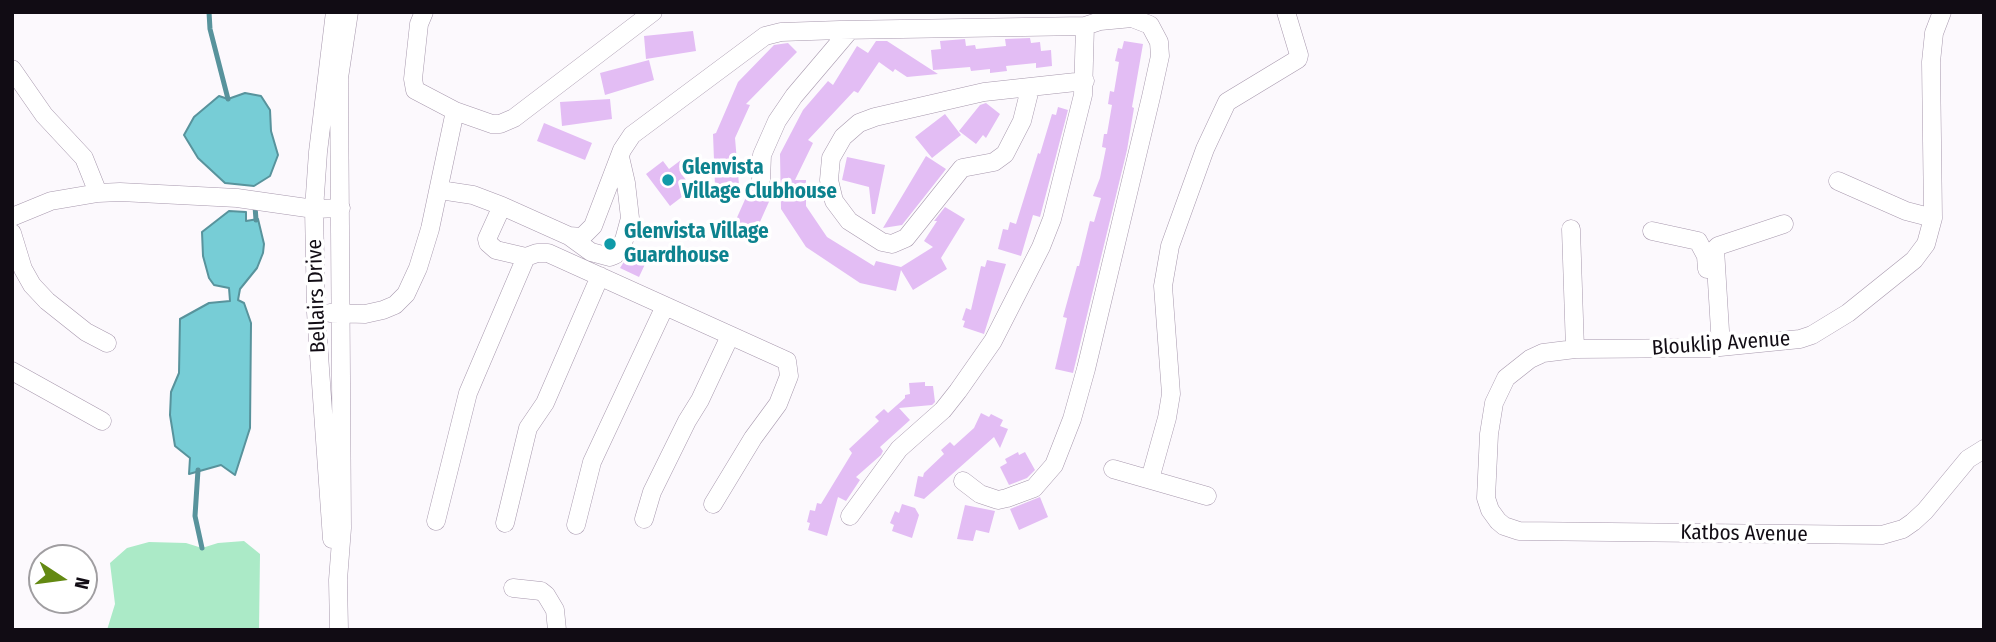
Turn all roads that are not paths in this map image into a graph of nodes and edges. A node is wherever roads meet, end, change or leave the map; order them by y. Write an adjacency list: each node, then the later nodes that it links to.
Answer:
1 (335, 12): 20 (street, Bellairs Drive)
2 (349, 12): 19 (street, Bellairs Drive)
3 (424, 12): 12 (street)
4 (653, 12): 12 (street)
5 (1286, 12): 41 (street)
6 (1942, 12): 22 (street, Blouklip Avenue)
7 (1085, 26): 8 (street); 10 (street); 42 (street)
8 (850, 30): 13 (street); 14 (street)
9 (12, 69): 17 (street)
10 (1085, 82): 11 (street); 46 (street)
11 (1030, 89): 11 (street)
12 (455, 111): 16 (street)
13 (620, 157): 27 (street); 27 (street)
14 (761, 180)
15 (1838, 181): 22 (street)
16 (440, 190): 18 (street); 32 (street)
17 (98, 193): 20 (street); 21 (street)
18 (502, 206): 27 (street); 28 (street)
19 (341, 208): 20 (street); 32 (street, Bellairs Drive)
20 (314, 209): 31 (street, Bellairs Drive)
21 (12, 218)
22 (1933, 219): 35 (street, Blouklip Avenue)
23 (1784, 224): 35 (street)
24 (1571, 229): 36 (street)
25 (1652, 231): 35 (street)
26 (12, 233): 34 (street)
27 (569, 236)
28 (526, 257): 29 (street); 48 (street)
29 (600, 276): 30 (street); 49 (street)
30 (665, 306): 33 (street); 50 (street)
31 (316, 312): 32 (street); 51 (street, Bellairs Drive)
32 (342, 314): 51 (street, Bellairs Drive)
33 (730, 336): 45 (street); 47 (street)
34 (107, 343)
35 (1716, 348): 36 (street, Blouklip Avenue)
36 (1575, 349): 44 (street, Blouklip Avenue)
37 (12, 371): 38 (street)
38 (102, 421)
39 (1984, 449): 44 (street, Katbos Avenue)
40 (1113, 469): 41 (street)
41 (1150, 479): 43 (street)
42 (963, 481)
43 (1207, 496)
44 (1486, 498)
45 (713, 504)
46 (849, 516)
47 (644, 519)
48 (436, 521)
49 (505, 523)
50 (576, 525)
51 (338, 580): 53 (street, Bellairs Drive)
52 (513, 588): 54 (street)
53 (339, 630)
54 (557, 630)

